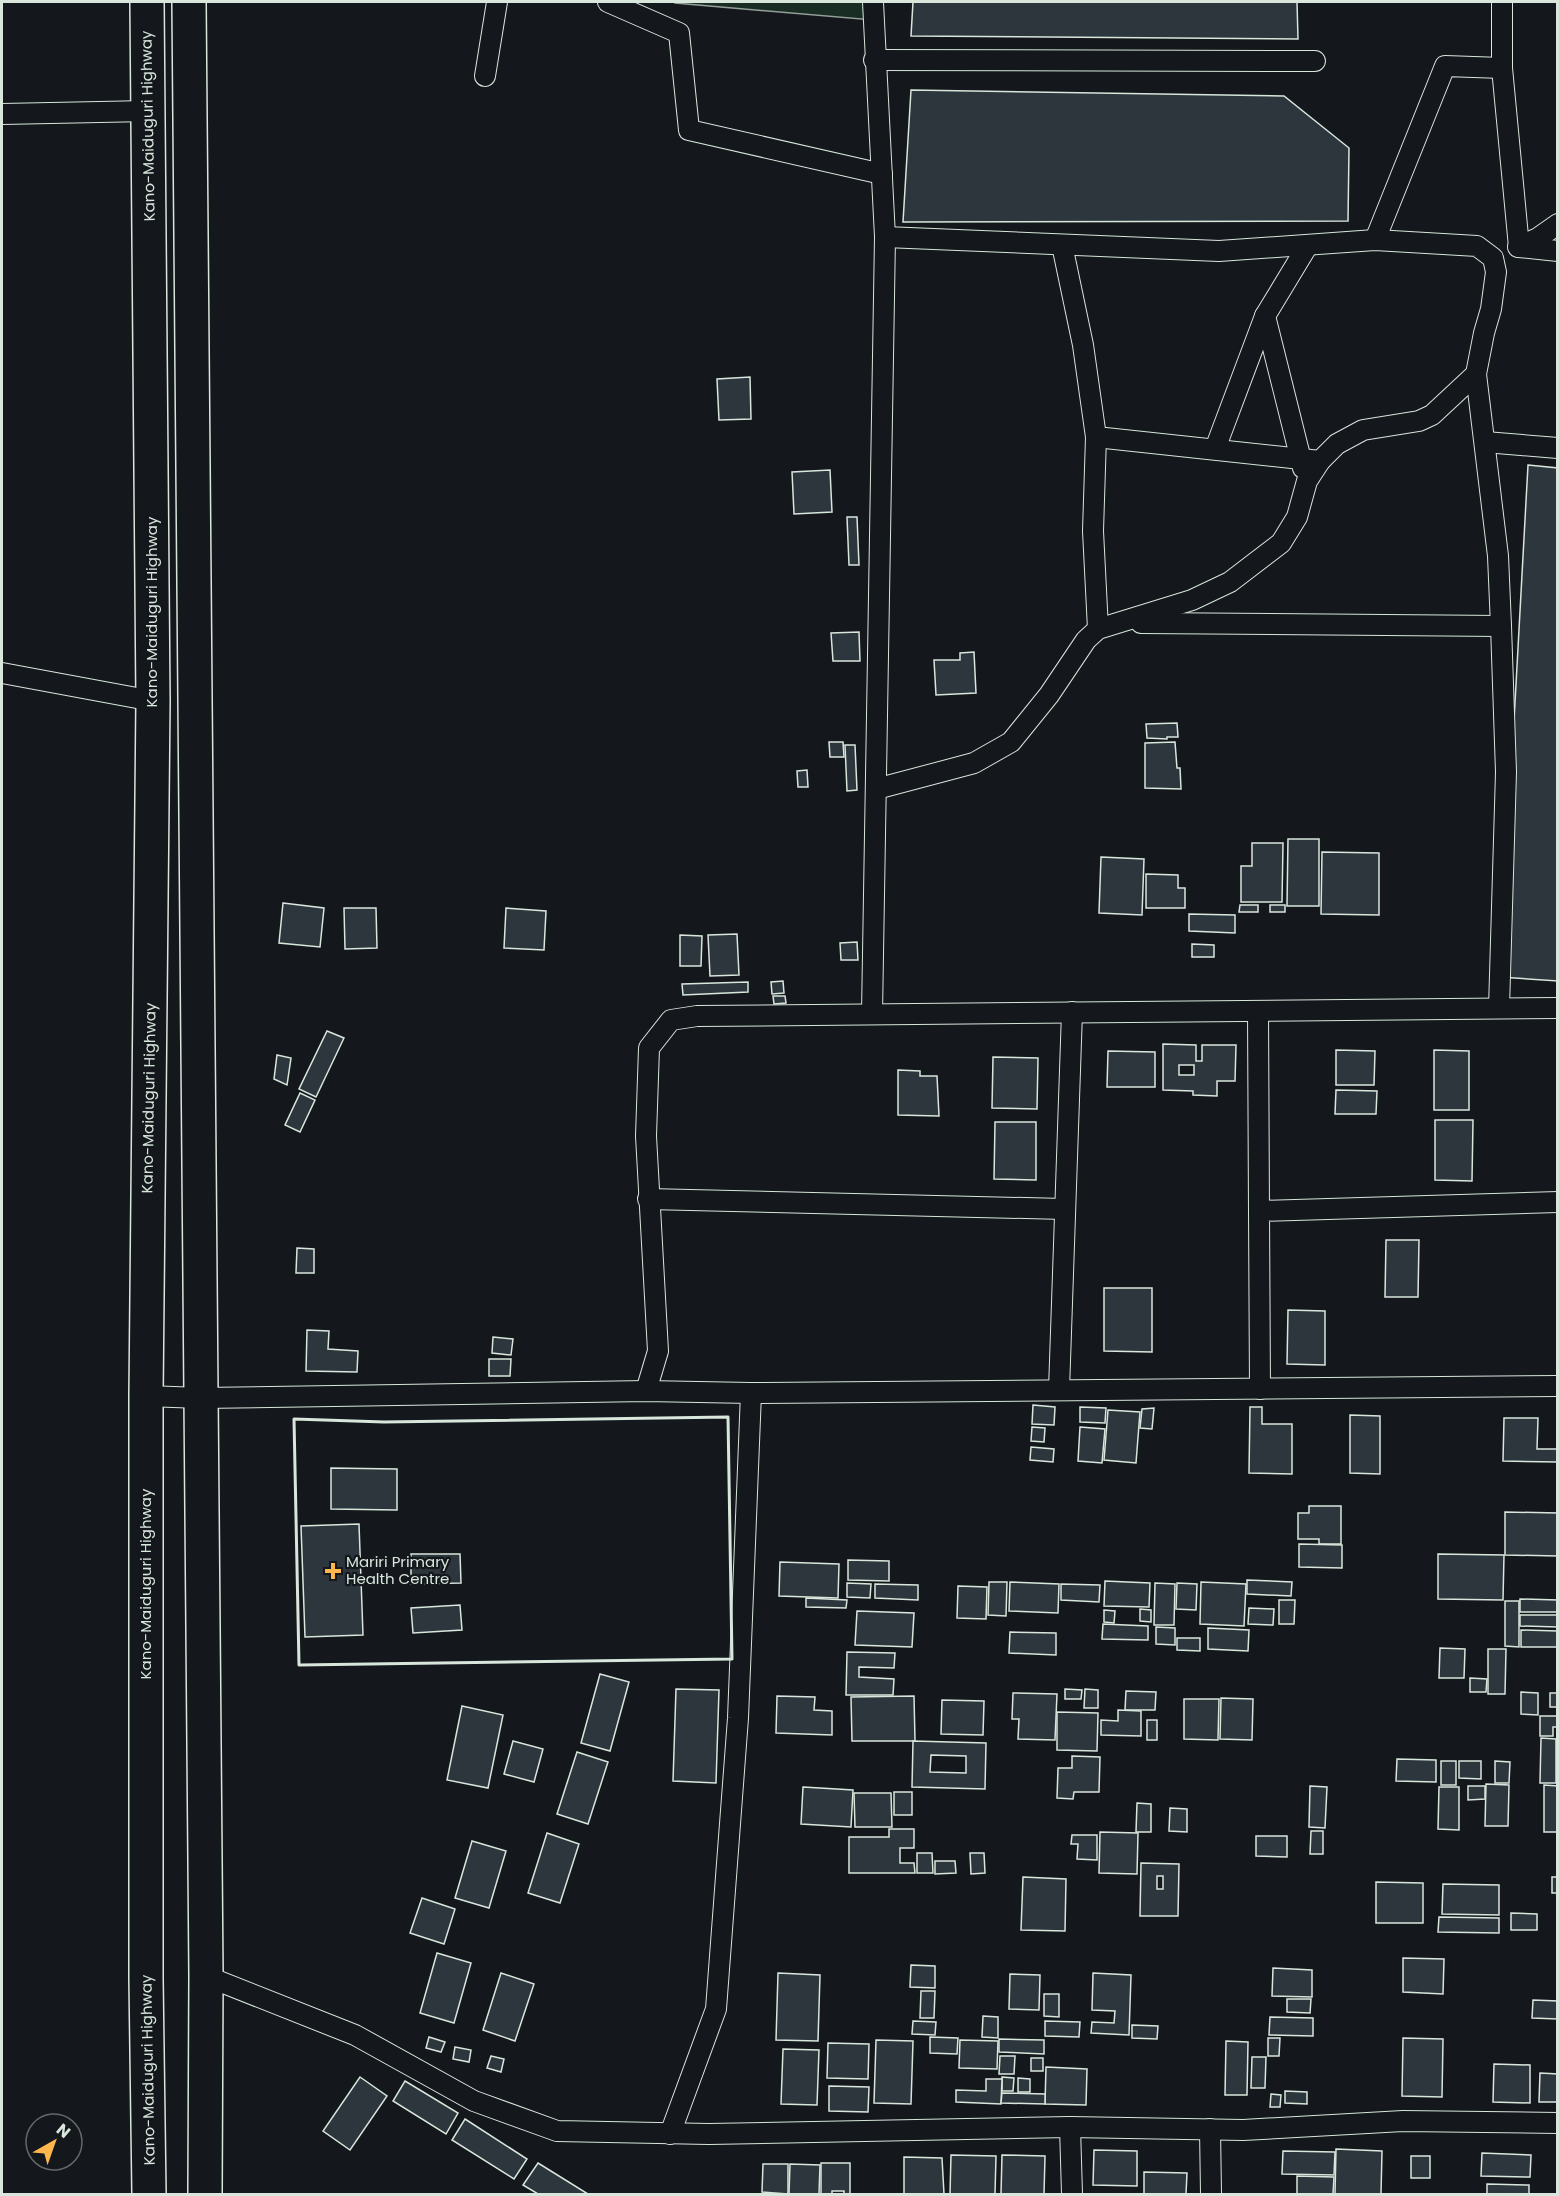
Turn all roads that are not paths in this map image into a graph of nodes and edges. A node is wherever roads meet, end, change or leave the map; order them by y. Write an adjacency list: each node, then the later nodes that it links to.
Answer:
1 (147, 2): 11 (highway, Kano-Maiduguri Highway)
2 (189, 2): 50 (highway)
3 (497, 2): 10 (street)
4 (608, 2): 13 (street)
5 (873, 2): 7 (street)
6 (1502, 2): 9 (street)
7 (874, 60): 8 (street); 13 (street)
8 (1315, 61)
9 (1502, 68): 16 (street); 19 (street)
10 (485, 76)
11 (148, 111): 12 (street); 33 (highway, Kano-Maiduguri Highway)
12 (2, 114)
13 (882, 174): 15 (street)
14 (1557, 224): 19 (street)
15 (885, 237): 17 (street); 34 (street)
16 (1376, 240): 18 (street); 21 (street)
17 (1062, 245): 18 (street); 24 (street)
18 (1308, 245): 22 (street)
19 (1519, 247): 20 (street); 21 (street)
20 (1557, 251)
21 (1493, 258): 23 (street)
22 (1265, 316): 27 (street); 28 (street)
23 (1476, 374): 25 (street); 28 (street)
24 (1096, 437): 27 (street); 31 (street)
25 (1485, 442): 26 (street); 30 (street)
26 (1557, 448)
27 (1215, 450): 28 (street)
28 (1310, 459): 29 (street)
29 (1123, 623): 30 (street); 31 (street)
30 (1501, 626): 35 (street)
31 (1098, 630): 34 (street)
32 (2, 673): 33 (street)
33 (153, 702): 49 (highway, Kano-Maiduguri Highway)
34 (876, 789): 39 (street)
35 (1499, 1008): 36 (street); 37 (street)
36 (1557, 1008)
37 (1258, 1011): 38 (street); 43 (street)
38 (1072, 1012): 39 (street); 42 (street)
39 (872, 1014): 40 (street)
40 (648, 1199): 42 (street); 47 (street)
41 (1557, 1202): 43 (street)
42 (1064, 1209): 46 (street)
43 (1259, 1212): 45 (street)
44 (1557, 1386): 45 (street)
45 (1260, 1389): 46 (street)
46 (1059, 1390): 48 (street)
47 (646, 1391): 48 (street); 50 (street)
48 (751, 1393): 55 (street)
49 (146, 1396): 50 (street); 56 (highway, Kano-Maiduguri Highway)
50 (201, 1398): 51 (highway)
51 (206, 1976): 55 (street); 57 (highway)
52 (1557, 2123): 54 (street)
53 (1070, 2127): 54 (street); 55 (street); 58 (street)
54 (1210, 2129): 59 (street)
55 (670, 2134)
56 (149, 2194)
57 (205, 2194)
58 (1072, 2194)
59 (1211, 2194)

